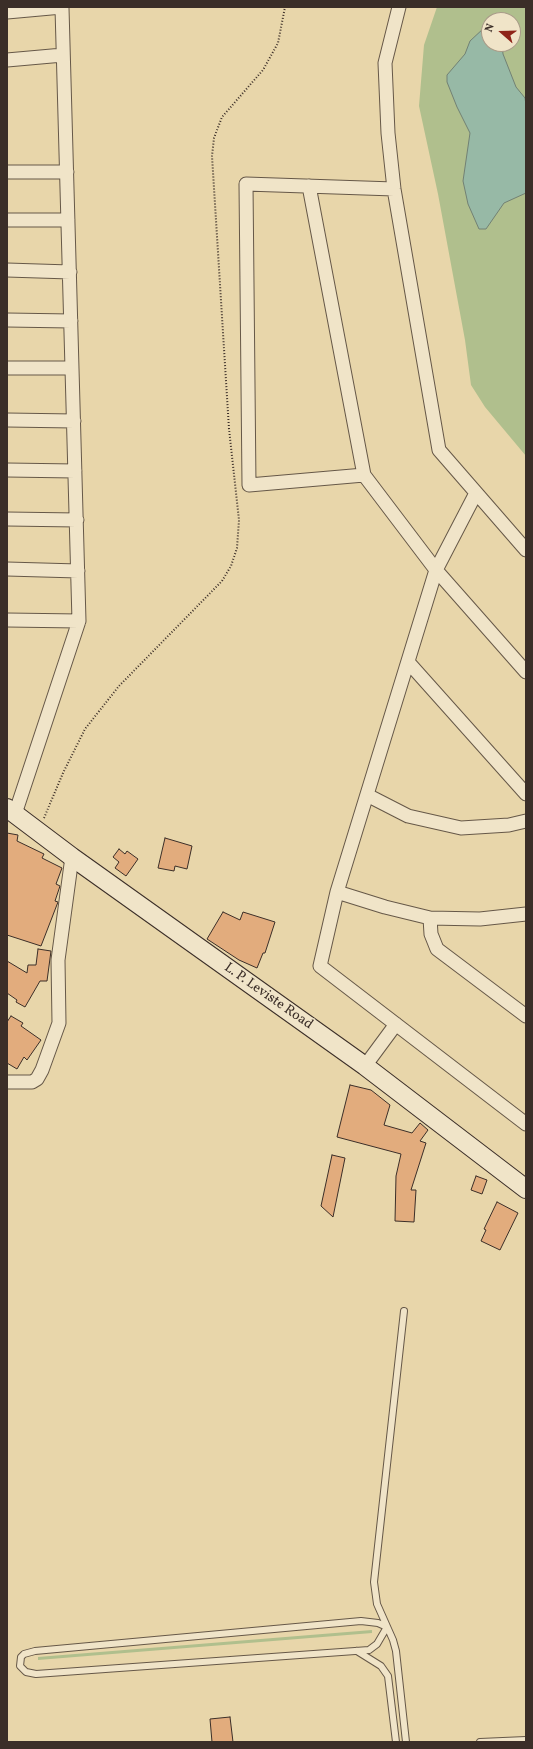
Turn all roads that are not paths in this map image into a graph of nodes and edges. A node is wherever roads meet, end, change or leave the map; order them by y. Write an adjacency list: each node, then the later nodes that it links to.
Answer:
1 (399, 7): 9 (street)
2 (62, 8): 3 (street); 4 (street)
3 (7, 12)
4 (63, 55): 5 (street); 7 (street)
5 (7, 60)
6 (7, 172): 7 (street)
7 (67, 172): 11 (street)
8 (309, 186): 9 (street); 22 (street); 22 (street)
9 (394, 189): 23 (street)
10 (7, 220): 11 (street)
11 (68, 220): 13 (street)
12 (7, 270): 13 (street)
13 (70, 272): 15 (street)
14 (7, 320): 15 (street)
15 (71, 321): 17 (street)
16 (7, 368): 17 (street)
17 (72, 368): 19 (street)
18 (7, 420): 19 (street)
19 (74, 421): 21 (street)
20 (7, 470): 21 (street)
21 (75, 471): 25 (street)
22 (364, 475): 28 (street)
23 (476, 493): 26 (street); 28 (street)
24 (7, 519): 25 (street)
25 (77, 520): 29 (street)
26 (526, 550)
27 (7, 569): 29 (street)
28 (436, 570): 32 (street); 33 (street)
29 (78, 571): 31 (street)
30 (7, 620): 31 (street)
31 (80, 621): 36 (street)
32 (409, 663): 34 (street); 35 (street)
33 (526, 672)
34 (526, 794)
35 (367, 796): 37 (street); 39 (street)
36 (11, 811): 38 (main road, L. P. Leviste Road)
37 (526, 821)
38 (72, 857): 44 (main road, L. P. Leviste Road); 45 (street)
39 (337, 892): 41 (street); 43 (street)
40 (526, 914): 41 (street)
41 (430, 918): 42 (street)
42 (526, 1016)
43 (396, 1024): 44 (street); 46 (street)
44 (365, 1066): 47 (main road, L. P. Leviste Road)
45 (7, 1082)
46 (526, 1124)
47 (526, 1189)
48 (404, 1311): 49 (lane)
49 (387, 1627): 50 (lane); 50 (lane); 53 (lane)
50 (357, 1651): 52 (lane)
51 (526, 1740): 54 (lane)
52 (396, 1742)
53 (406, 1742)
54 (480, 1742)

